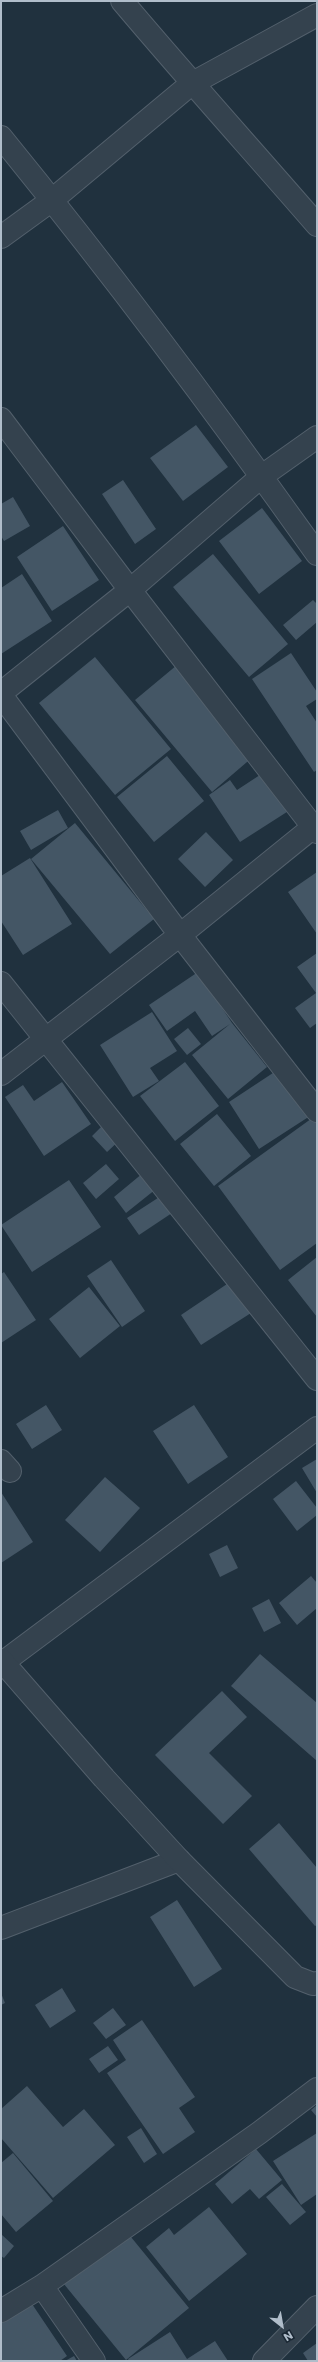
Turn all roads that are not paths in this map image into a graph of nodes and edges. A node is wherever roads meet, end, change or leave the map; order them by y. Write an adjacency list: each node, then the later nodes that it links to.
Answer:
1 (122, 1): 3 (street)
2 (317, 15): 3 (street)
3 (191, 84): 5 (street); 6 (street)
4 (1, 136): 5 (street)
5 (52, 200): 7 (street); 10 (street)
6 (317, 226)
7 (1, 236)
8 (1, 419): 12 (street)
9 (317, 437): 10 (street)
10 (262, 476): 11 (street); 12 (street)
11 (317, 554)
12 (130, 590): 13 (street); 14 (street)
13 (1, 694): 15 (street)
14 (316, 828): 15 (street)
15 (180, 935): 17 (street); 19 (street)
16 (1, 983): 17 (street)
17 (46, 1040): 18 (street); 20 (street)
18 (1, 1074)
19 (317, 1111)
20 (317, 1379)
21 (317, 1428): 22 (street)
22 (2, 1662): 23 (street)
23 (179, 1860): 24 (street); 25 (street)
24 (1, 1928)
25 (316, 1987)
26 (317, 2089): 27 (street)
27 (42, 2286): 29 (street); 30 (street)
28 (317, 2307): 31 (street)
29 (1, 2311)
30 (94, 2361)
31 (264, 2361)

